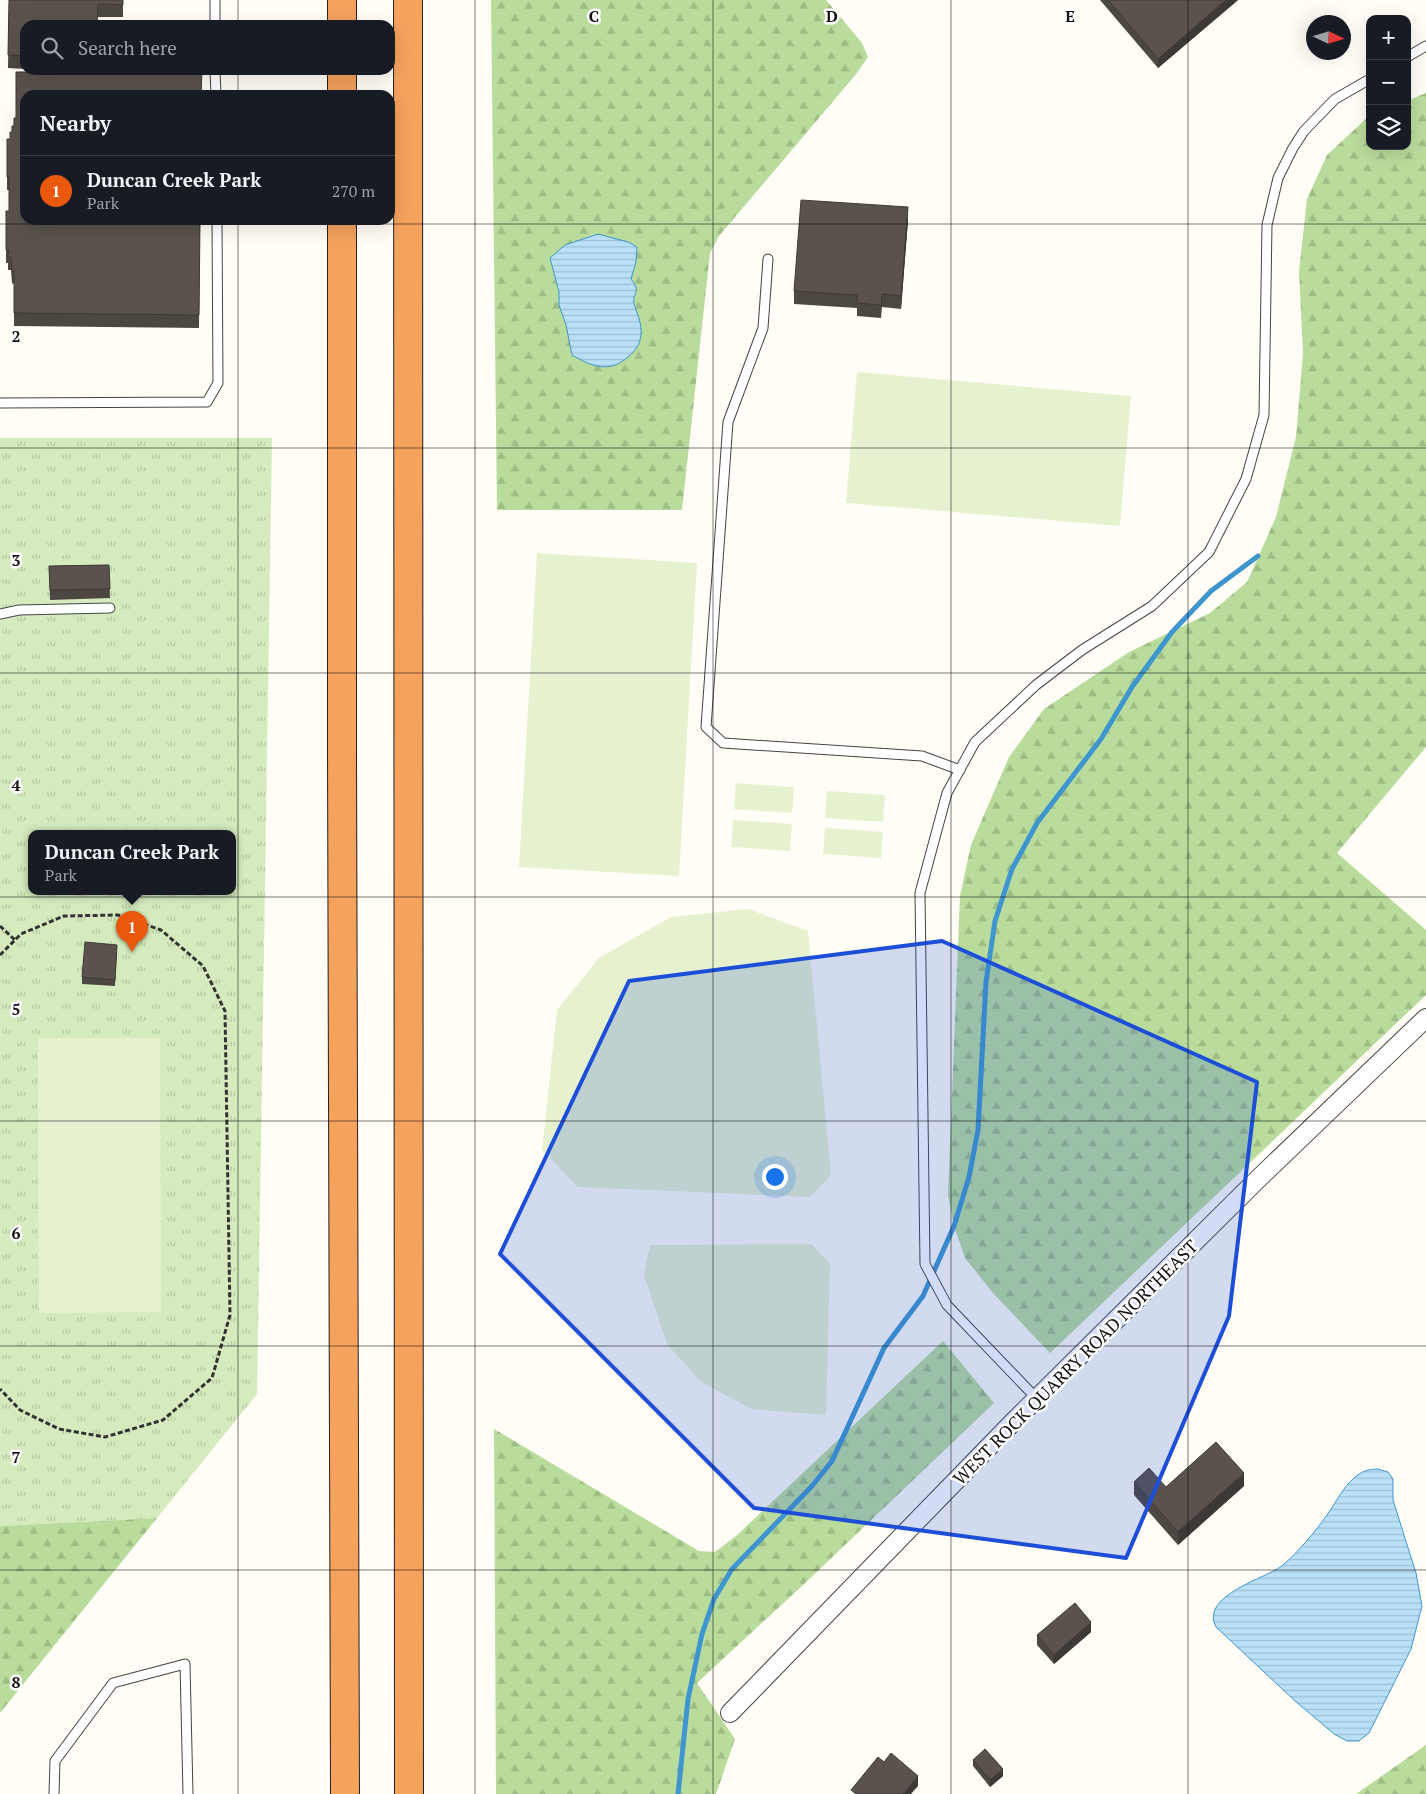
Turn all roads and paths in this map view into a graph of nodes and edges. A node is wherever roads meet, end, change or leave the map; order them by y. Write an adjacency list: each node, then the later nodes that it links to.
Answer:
1 (215, 0): 4 (lane)
2 (342, 0): 5 (highway)
3 (408, 0): 30 (highway)
4 (215, 20)
5 (342, 20)
6 (1426, 46): 7 (lane)
7 (1411, 55)
8 (215, 75): 11 (lane)
9 (342, 75): 12 (highway)
10 (1366, 81): 19 (lane)
11 (216, 90)
12 (342, 90)
13 (217, 225): 16 (lane)
14 (342, 225): 29 (highway)
15 (768, 259): 19 (lane)
16 (0, 403)
17 (110, 608): 18 (lane)
18 (0, 614)
19 (960, 770): 25 (lane)
20 (0, 926): 21 (path)
21 (15, 940): 22 (path); 24 (path)
22 (0, 955)
23 (1426, 1018): 25 (street, WEST ROCK QUARRY ROAD NORTHEAST)
24 (0, 1389)
25 (1037, 1399): 26 (street, WEST ROCK QUARRY ROAD NORTHEAST)
26 (730, 1713)
27 (54, 1794): 28 (lane)
28 (188, 1794)
29 (344, 1794)
30 (409, 1794)

